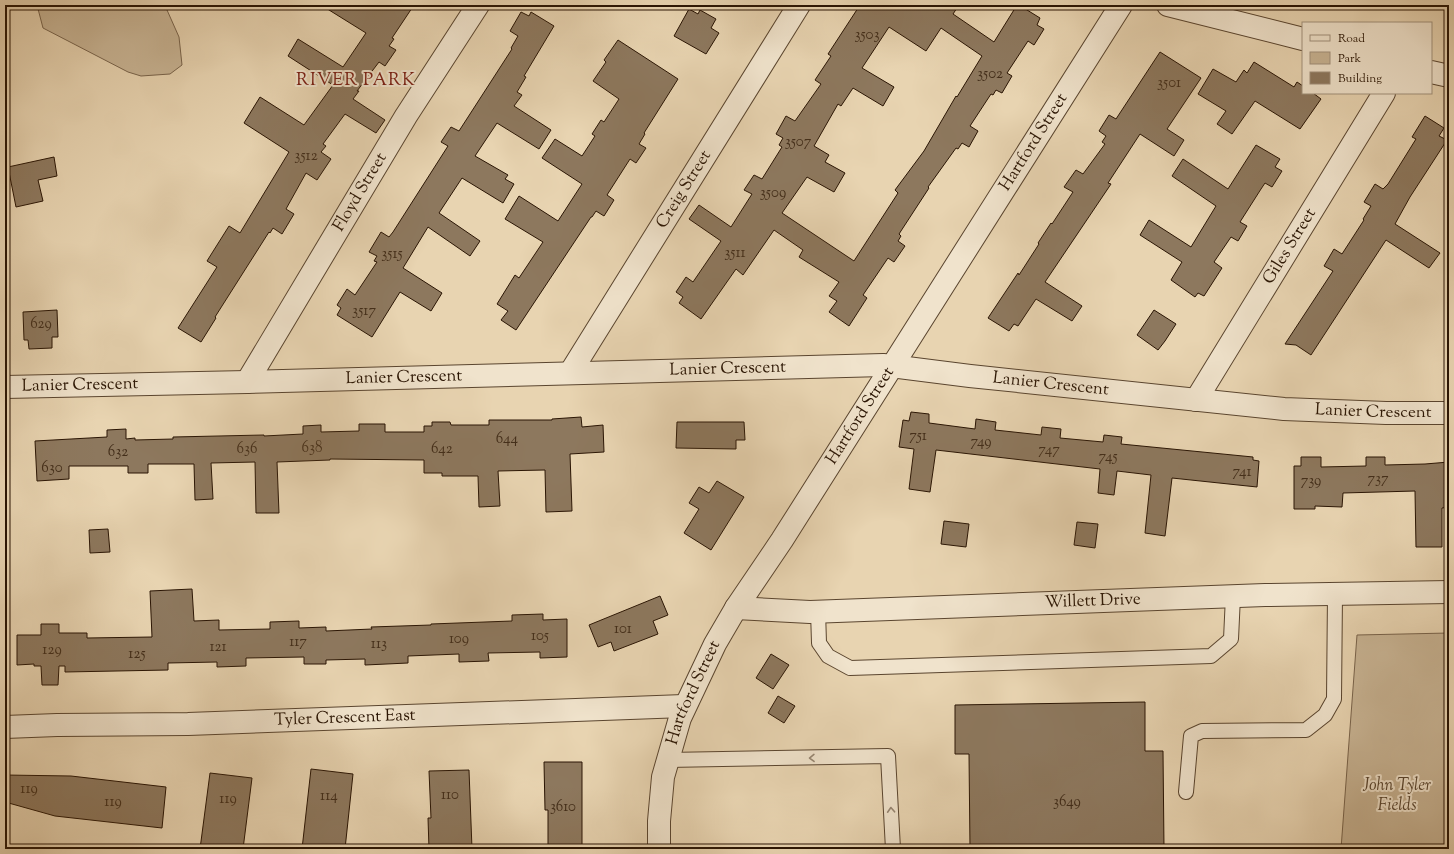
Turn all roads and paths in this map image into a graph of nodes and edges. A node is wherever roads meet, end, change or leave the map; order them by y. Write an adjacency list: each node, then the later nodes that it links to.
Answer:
1 (478, 5): 11 (street, Floyd Street)
2 (799, 5): 10 (street, Creig Street)
3 (1121, 5): 9 (street, Hartford Street)
4 (1168, 5): 5 (street)
5 (1302, 39)
6 (1432, 72): 7 (street)
7 (1449, 76)
8 (1383, 94): 13 (street, Giles Street)
9 (893, 366): 10 (street, Lanier Crescent); 13 (street, Lanier Crescent); 18 (street, Hartford Street)
10 (570, 373): 11 (street, Lanier Crescent)
11 (246, 382): 12 (street, Lanier Crescent)
12 (5, 387)
13 (1196, 400): 14 (street, Lanier Crescent)
14 (1449, 413)
15 (1449, 592): 16 (street, Willett Drive)
16 (1335, 594): 17 (street, Willett Drive); 23 (lane)
17 (1233, 596): 19 (street, Willett Drive); 19 (lane)
18 (736, 608): 19 (street, Willett Drive); 20 (street, Hartford Street)
19 (818, 612)
20 (684, 706): 21 (street, Tyler Crescent East); 22 (street, Hartford Street)
21 (5, 727)
22 (667, 760): 24 (street, Hartford Street); 25 (lane, one-way to 22)
23 (1186, 792)
24 (659, 849)
25 (893, 849)

